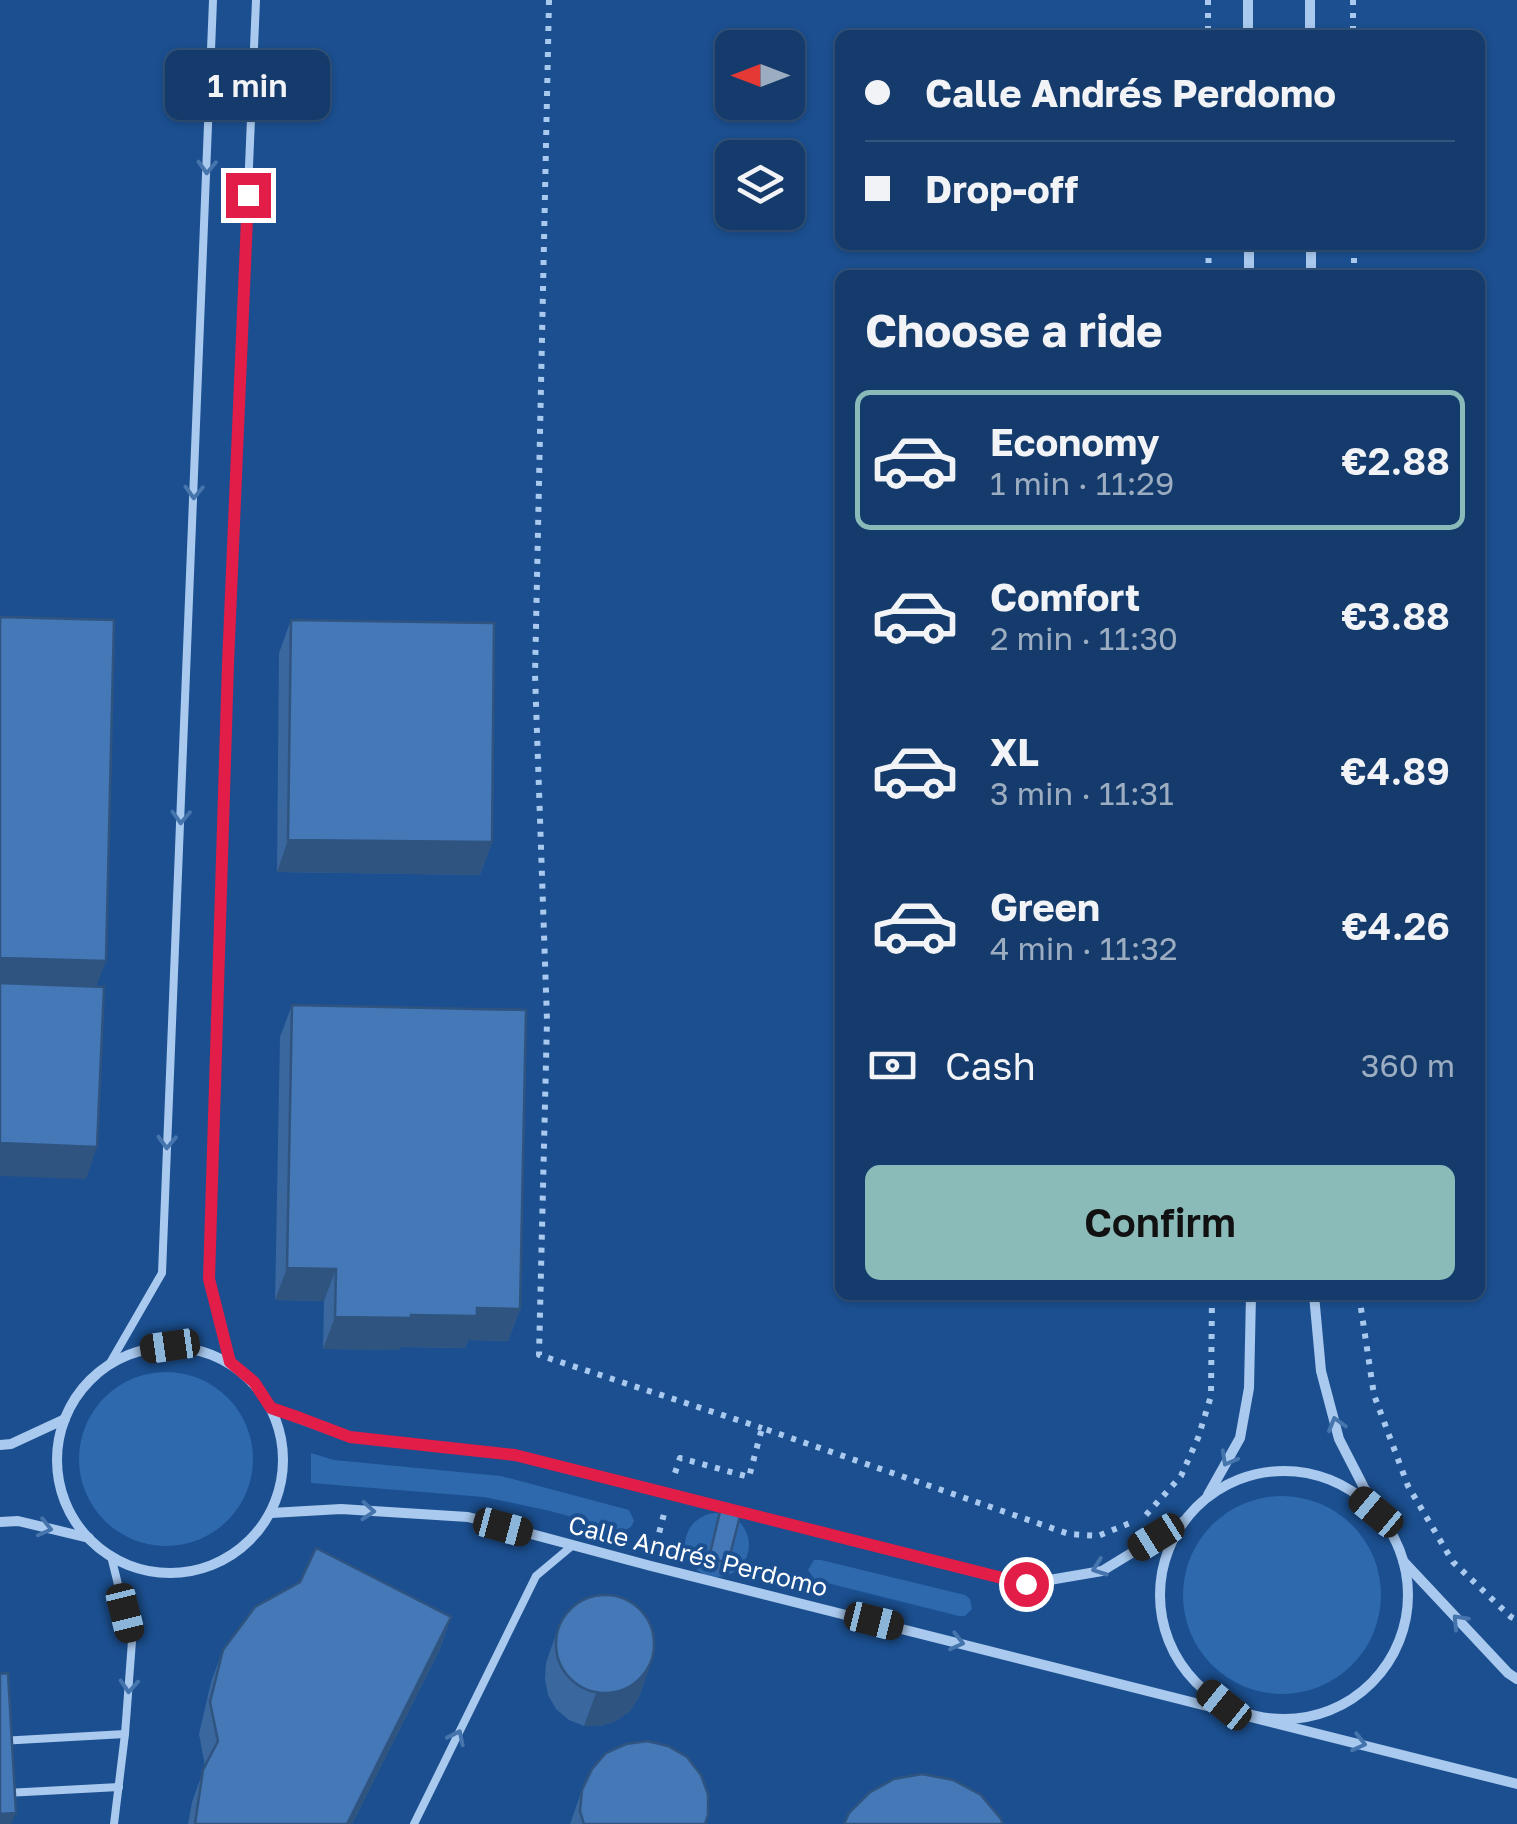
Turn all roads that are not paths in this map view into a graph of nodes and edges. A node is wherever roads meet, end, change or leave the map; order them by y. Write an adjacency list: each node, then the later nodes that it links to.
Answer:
1 (213, 0): 10 (lane, one-way to 10)
2 (256, 0): 9 (lane)
3 (1248, 0): 5 (street)
4 (1310, 0): 6 (street)
5 (1248, 30)
6 (1310, 30)
7 (1251, 1300): 14 (street, one-way to 14)
8 (1314, 1300): 15 (street, one-way to 8)
9 (230, 1362): 10 (street); 11 (street)
10 (110, 1363): 12 (street)
11 (271, 1408): 16 (street); 17 (street, one-way to 11)
12 (65, 1418): 13 (street); 19 (street)
13 (0, 1445)
14 (1208, 1496): 15 (street); 17 (street)
15 (1376, 1512): 22 (street)
16 (270, 1513): 20 (street, Calle Andrés Perdomo, one-way to 20); 21 (street)
17 (1184, 1521): 24 (street)
18 (0, 1522): 19 (street, one-way to 19)
19 (89, 1538): 21 (street)
20 (573, 1546): 24 (street, Calle Andrés Perdomo, one-way to 24); 31 (lane, one-way to 20)
21 (110, 1556): 25 (lane, one-way to 25)
22 (1403, 1561): 23 (street, one-way to 22); 24 (street)
23 (1517, 1679)
24 (1264, 1718): 27 (street, Calle Andrés Perdomo, one-way to 27)
25 (126, 1734): 26 (lane); 28 (lane)
26 (0, 1742)
27 (1517, 1784)
28 (118, 1787): 29 (lane); 30 (lane)
29 (2, 1793)
30 (114, 1824)
31 (414, 1824)

